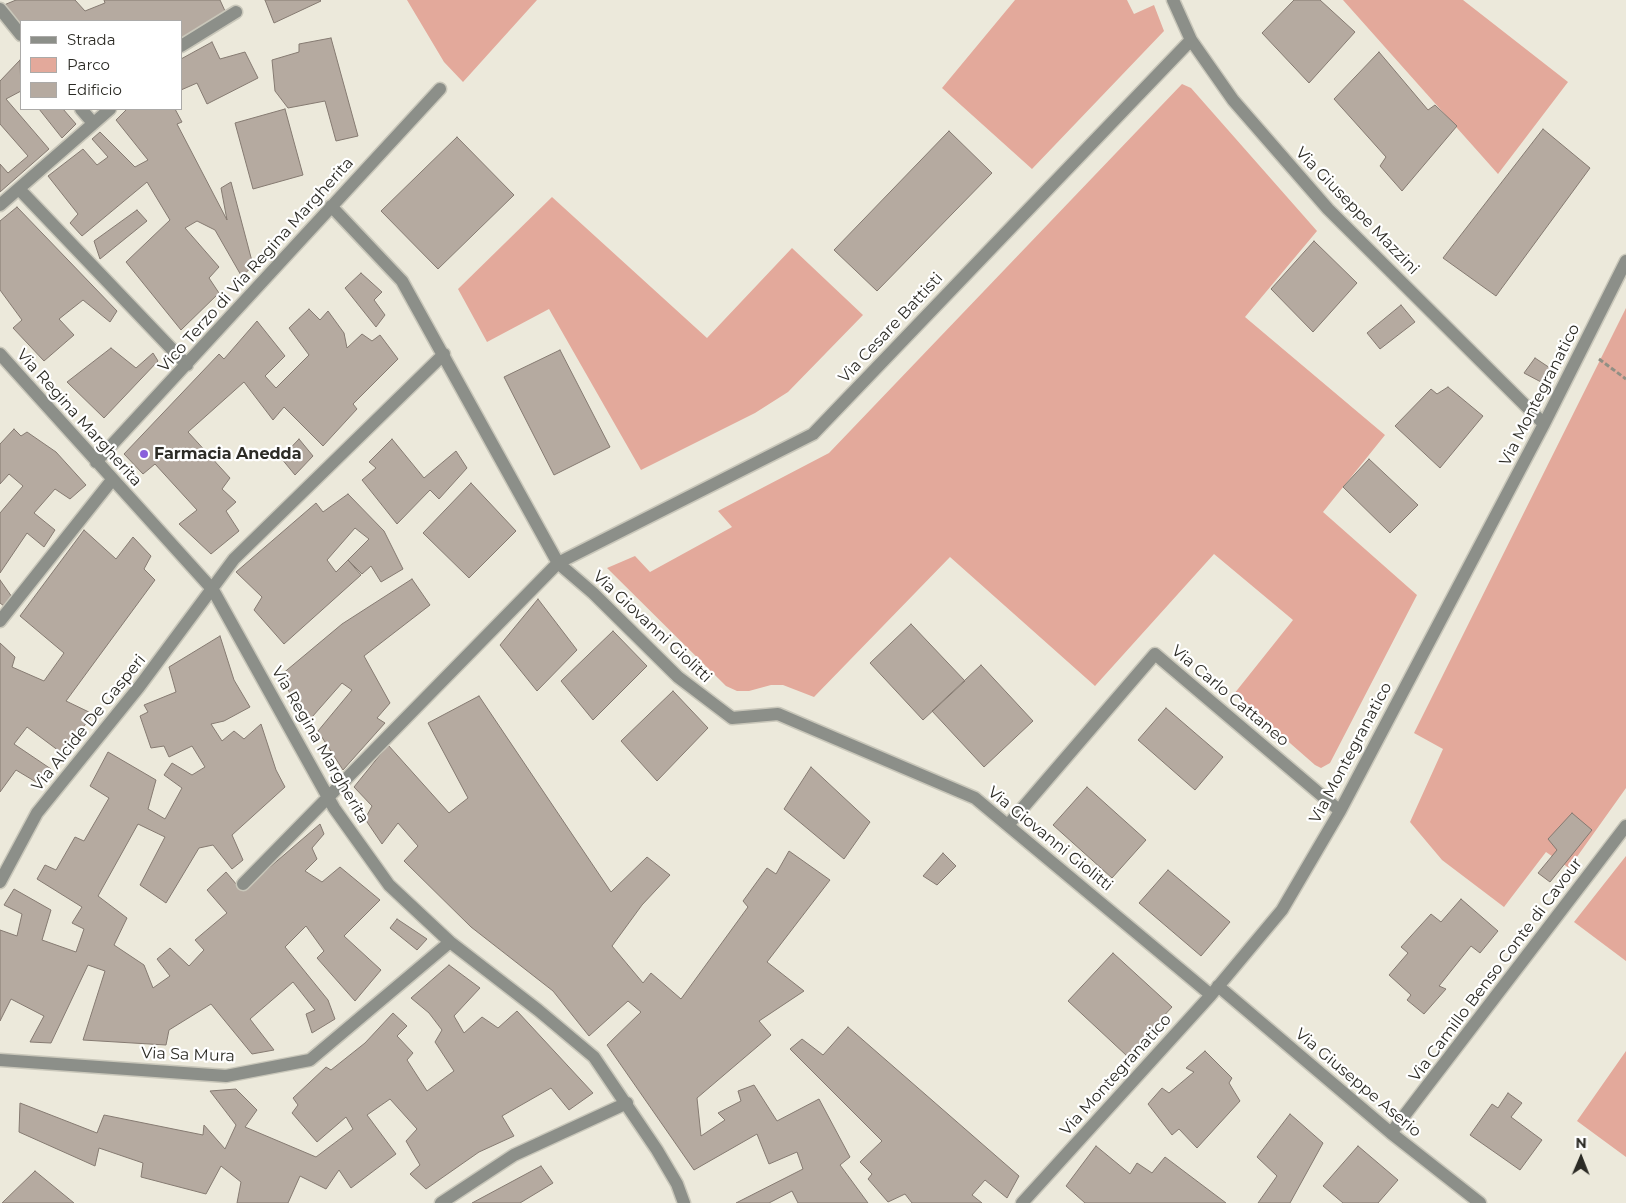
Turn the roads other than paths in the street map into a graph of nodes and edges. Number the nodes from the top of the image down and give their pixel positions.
1 (1172, 0) edge
2 (0, 9) edge
3 (236, 12) dead end
4 (20, 34) edge
5 (1191, 40) junction
6 (182, 45) edge
7 (440, 89) dead end
8 (82, 110) edge
9 (109, 110) edge
10 (93, 123) junction
11 (19, 189) junction
12 (0, 205) edge
13 (331, 206) junction
14 (1626, 261) edge
15 (0, 354) edge
16 (444, 354) junction
17 (187, 365) junction
18 (1544, 424) junction
19 (96, 462) junction
20 (112, 480) junction
21 (558, 564) junction
22 (212, 590) junction
23 (0, 621) edge
24 (328, 797) junction
25 (1340, 812) junction
26 (1008, 825) junction
27 (1626, 826) edge
28 (0, 882) edge
29 (243, 884) dead end
30 (450, 942) junction
31 (1214, 991) junction
32 (0, 1060) edge
33 (627, 1103) junction
34 (1391, 1133) junction
35 (441, 1203) edge
36 (684, 1203) edge
37 (1022, 1203) edge
38 (1480, 1203) edge

1 - 5 street, Via Giuseppe Mazzini
2 - 4 street
3 - 6 street
5 - 18 street, Via Giuseppe Mazzini
5 - 21 street, Via Cesare Battisti
7 - 13 street, Vico Terzo di Via Regina Margherita
8 - 10 street
9 - 10 street
10 - 11 street
11 - 12 street
11 - 17 street
13 - 16 street, Via Giovanni Giolitti
13 - 17 street, Vico Terzo di Via Regina Margherita
14 - 18 street, Via Montegranatico
15 - 19 street, Via Regina Margherita
16 - 21 street, Via Giovanni Giolitti
16 - 22 street, Via Alcide De Gasperi
17 - 19 street, Vico Terzo di Via Regina Margherita
18 - 25 street, Via Montegranatico
19 - 20 street, Via Regina Margherita
20 - 22 street, Via Regina Margherita
20 - 23 street
21 - 24 street, Via Cesare Battisti
21 - 26 street, Via Giovanni Giolitti
22 - 24 street, Via Regina Margherita
22 - 28 street, Via Alcide De Gasperi
24 - 29 street, Via Cesare Battisti
24 - 30 street, Via Regina Margherita
25 - 26 street, Via Carlo Cattaneo
25 - 31 street, Via Montegranatico
26 - 31 street, Via Giovanni Giolitti
27 - 34 street, Via Camillo Benso Conte di Cavour
30 - 32 street, Via Sa Mura
30 - 33 street, Via Regina Margherita
31 - 34 street, Via Giuseppe Aserio
31 - 37 street, Via Montegranatico
33 - 35 street
33 - 36 street, Via Regina Margherita
34 - 38 street, Via Giuseppe Aserio

